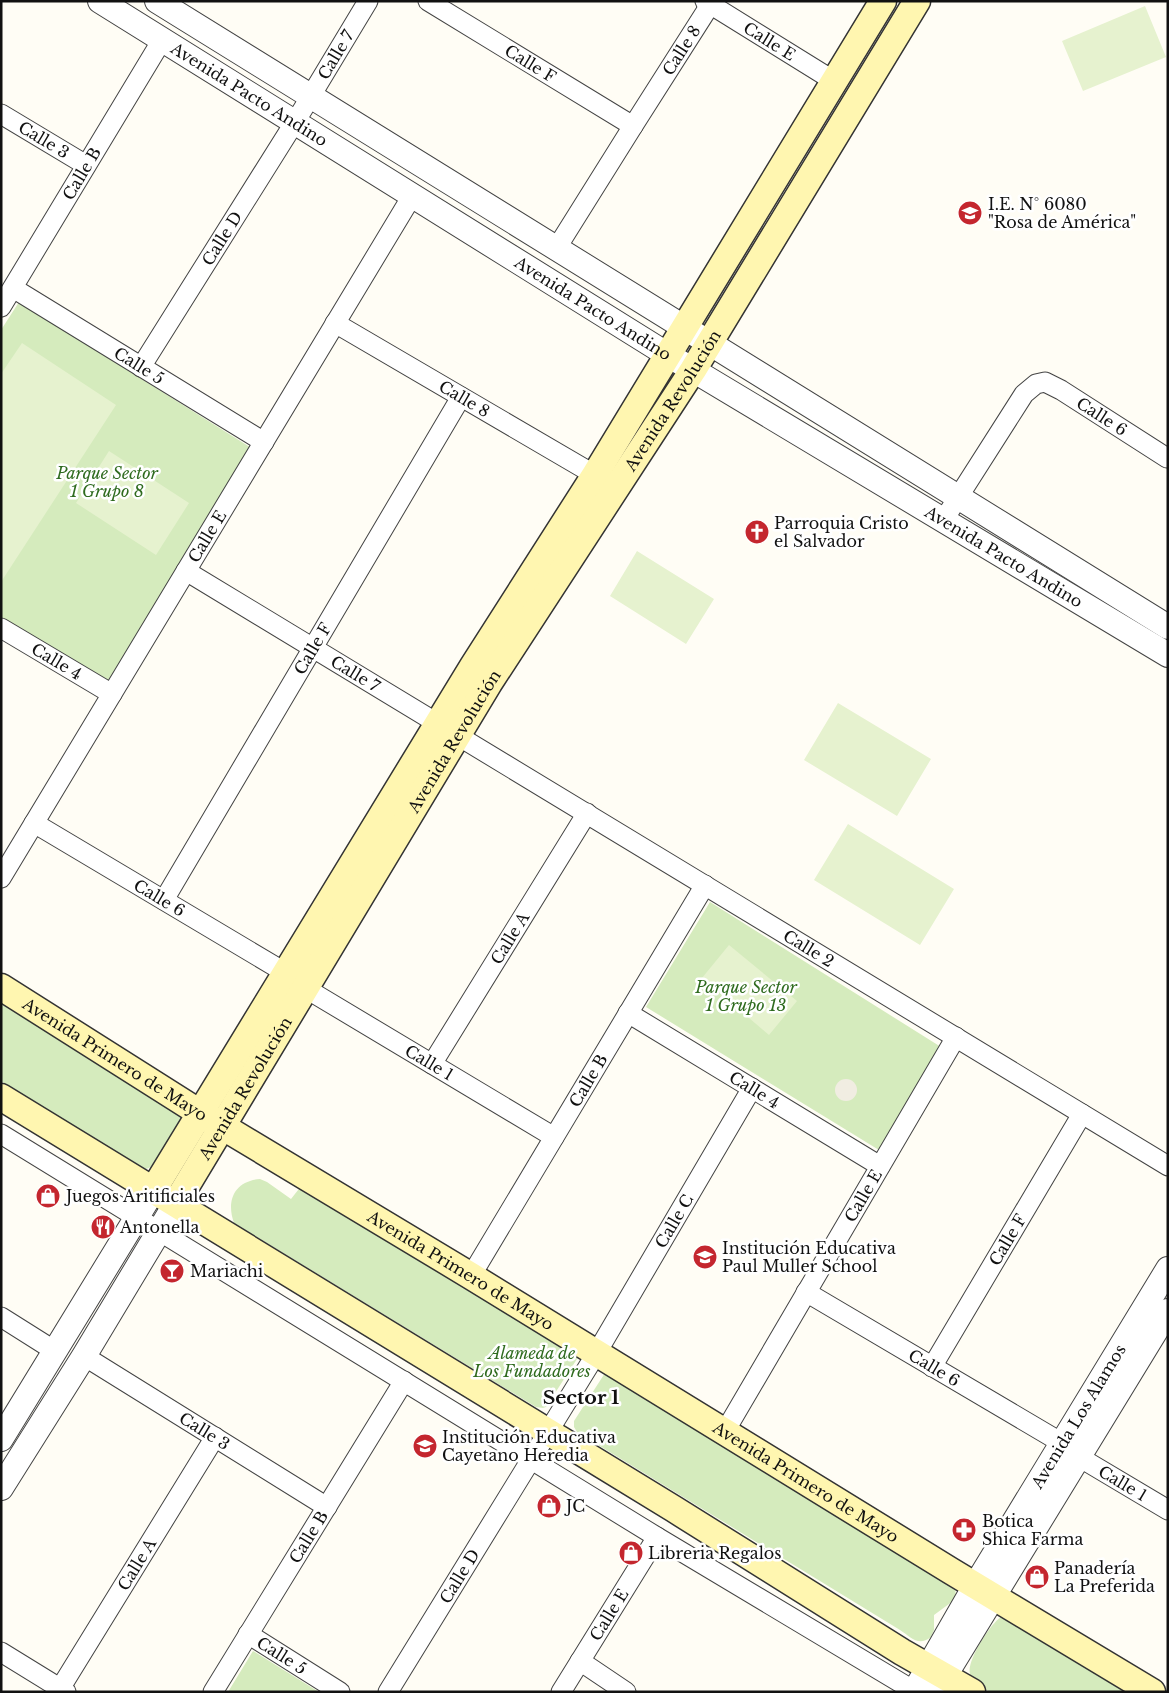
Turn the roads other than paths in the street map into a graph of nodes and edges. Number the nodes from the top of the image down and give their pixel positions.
1 (100, 1) edge
2 (157, 1) edge
3 (368, 1) edge
4 (428, 1) edge
5 (883, 1) edge
6 (917, 1) edge
7 (708, 3) edge
8 (162, 40) junction
9 (834, 81) junction
10 (303, 109) junction
11 (1, 114) edge
12 (633, 126) junction
13 (86, 165) junction
14 (412, 196) junction
15 (556, 249) junction
16 (12, 288) junction
17 (1, 307) edge
18 (335, 323) junction
19 (684, 328) junction
20 (709, 343) junction
21 (668, 355) junction
22 (141, 367) junction
23 (693, 370) junction
24 (460, 396) junction
25 (264, 442) junction
26 (1167, 458) edge
27 (595, 475) junction
28 (958, 497) junction
29 (943, 520) junction
30 (186, 571) junction
31 (1168, 627) edge
32 (1, 628) edge
33 (312, 648) junction
34 (1168, 656) edge
35 (112, 694) junction
36 (448, 729) junction
37 (587, 814) junction
38 (34, 823) junction
39 (1, 878) edge
40 (705, 885) junction
41 (164, 900) junction
42 (295, 981) junction
43 (1, 987) edge
44 (628, 1013) junction
45 (956, 1037) junction
46 (432, 1064) junction
47 (752, 1088) junction
48 (1, 1097) edge
49 (200, 1113) junction
50 (1082, 1114) junction
51 (222, 1126) junction
52 (1, 1134) edge
53 (554, 1137) junction
54 (880, 1166) junction
55 (1168, 1166) edge
56 (154, 1189) junction
57 (176, 1203) junction
58 (137, 1218) junction
59 (159, 1231) junction
60 (1168, 1269) edge
61 (471, 1276) junction
62 (806, 1292) junction
63 (1168, 1311) edge
64 (1, 1317) edge
65 (56, 1350) junction
66 (596, 1354) junction
67 (84, 1356) junction
68 (932, 1366) junction
69 (404, 1381) junction
70 (548, 1432) junction
71 (724, 1433) junction
72 (214, 1438) junction
73 (1, 1439) edge
74 (1070, 1450) junction
75 (531, 1460) junction
76 (1, 1488) edge
77 (326, 1507) junction
78 (1168, 1510) edge
79 (656, 1537) junction
80 (985, 1591) junction
81 (248, 1634) junction
82 (1, 1652) edge
83 (580, 1661) junction
84 (926, 1685) edge
85 (61, 1691) edge
86 (213, 1692) edge
87 (340, 1692) edge
88 (388, 1692) edge
89 (561, 1692) edge
90 (626, 1692) edge
91 (972, 1692) edge
92 (1152, 1692) edge

1 - 8 street, Avenida Pacto Andino
2 - 10 street, Avenida Pacto Andino
3 - 10 street, Calle 7
4 - 12 street, Calle F
5 - 9 main road, Avenida Revolución
6 - 20 main road, Avenida Revolución
7 - 9 street, Calle E
7 - 12 street, Calle 8
8 - 10 street, Avenida Pacto Andino
8 - 13 street, Calle B
9 - 19 main road, Avenida Revolución
10 - 14 street, Avenida Pacto Andino
10 - 15 street, Avenida Pacto Andino
10 - 22 street, Calle D
11 - 13 street, Calle 3
12 - 15 street, Calle 8
13 - 16 street, Calle B
14 - 18 street, Calle E
14 - 21 street, Avenida Pacto Andino
15 - 19 street, Avenida Pacto Andino
16 - 17 street, Calle B
16 - 22 street, Calle 5
18 - 24 street, Calle 8
18 - 25 street, Calle E
19 - 20 street, Avenida Pacto Andino
19 - 21 main road, Avenida Revolución
20 - 23 main road, Avenida Revolución
20 - 28 street, Avenida Pacto Andino
21 - 23 street, Avenida Pacto Andino
21 - 27 main road, Avenida Revolución
22 - 25 street, Calle 5
23 - 29 street, Avenida Pacto Andino
23 - 36 main road, Avenida Revolución
24 - 27 street, Calle 8
24 - 33 street, Calle F
25 - 30 street, Calle E
26 - 28 street, Calle 6
27 - 36 main road, Avenida Revolución
28 - 29 street
28 - 31 street, Avenida Pacto Andino
29 - 34 street, Avenida Pacto Andino
30 - 33 street, Calle 7
30 - 35 street, Calle E
32 - 35 street, Calle 4
33 - 36 street, Calle 7
33 - 41 street, Calle F
35 - 38 street, Calle E
36 - 37 street, Calle 2
36 - 42 main road, Avenida Revolución
37 - 40 street, Calle 2
37 - 46 street, Calle A
38 - 39 street, Calle E
38 - 41 street, Calle 6
40 - 44 street, Calle B
40 - 45 street, Calle 2
41 - 42 street, Calle 6
42 - 46 street, Calle 1
42 - 49 main road, Avenida Revolución
42 - 51 main road, Avenida Revolución
43 - 49 main road, Avenida Primero de Mayo
44 - 47 street, Calle 4
44 - 53 street, Calle B
45 - 50 street, Calle 2
45 - 54 street, Calle E
46 - 53 street, Calle 1
47 - 54 street, Calle 4
47 - 66 street, Calle C
48 - 56 main road
49 - 51 main road, Avenida Primero de Mayo
49 - 56 main road, Avenida Revolución
50 - 55 street, Calle 2
50 - 68 street, Calle F
51 - 57 main road, Avenida Revolución
51 - 61 main road, Avenida Primero de Mayo
52 - 58 street
53 - 61 street, Calle B
54 - 62 street, Calle E
56 - 57 main road
56 - 58 street, Avenida Revolución
57 - 59 street, Avenida Revolución
57 - 70 main road
58 - 59 street
58 - 65 street, Avenida Revolución
59 - 67 street, Avenida Revolución
59 - 69 street
60 - 74 street, Avenida Los Alamos
61 - 66 main road, Avenida Primero de Mayo
62 - 68 street, Calle 6
62 - 71 street, Calle E
63 - 74 street, Avenida Los Alamos
64 - 65 street
65 - 73 street, Avenida Revolución
66 - 70 street, Calle C
66 - 71 main road, Avenida Primero de Mayo
67 - 72 street, Calle 3
67 - 76 street, Avenida Revolución
68 - 74 street, Calle 6
69 - 75 street
69 - 77 street, Calle B
70 - 75 street, Calle D
70 - 84 main road
71 - 80 main road, Avenida Primero de Mayo
72 - 77 street, Calle 3
72 - 85 street, Calle A
74 - 78 street, Calle 1
74 - 80 street, Avenida Los Alamos
75 - 79 street
75 - 88 street, Calle D
77 - 81 street, Calle B
79 - 83 street, Calle E
79 - 84 street
80 - 84 street, Avenida Los Alamos
80 - 92 main road, Avenida Primero de Mayo
81 - 86 street, Calle B
81 - 87 street, Calle 5
82 - 85 street
83 - 89 street, Calle E
83 - 90 street
84 - 91 main road

